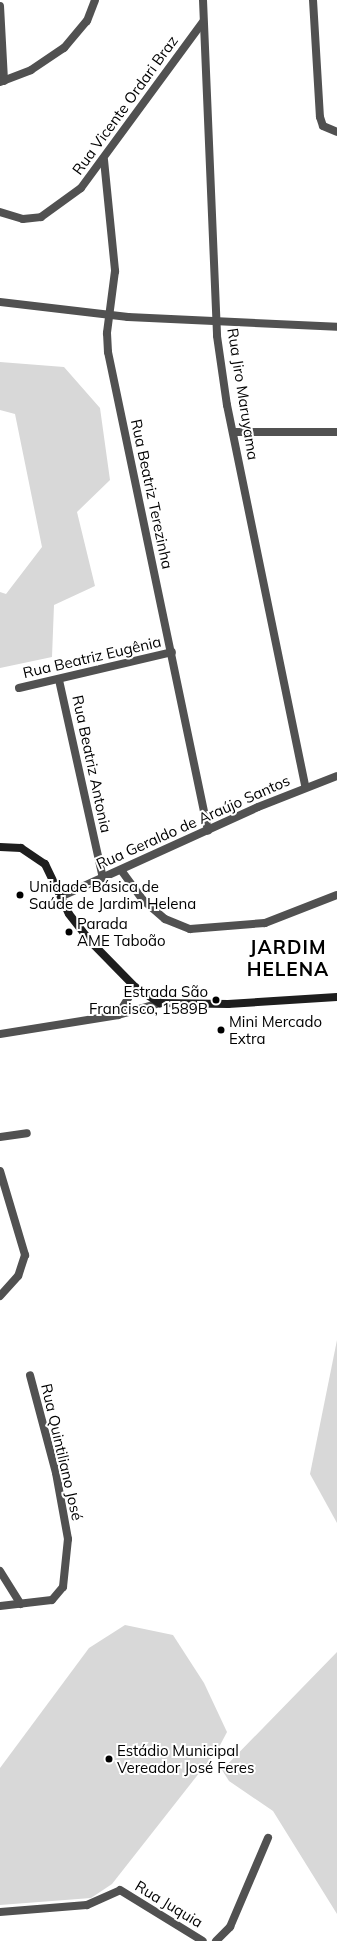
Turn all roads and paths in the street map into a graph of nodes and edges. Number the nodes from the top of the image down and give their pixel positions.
1 (95, 0) edge
2 (203, 0) edge
3 (313, 0) edge
4 (0, 6) edge
5 (203, 22) junction
6 (2, 81) edge
7 (337, 132) edge
8 (104, 160) junction
9 (0, 212) edge
10 (0, 302) edge
11 (110, 313) junction
12 (218, 322) junction
13 (337, 327) edge
14 (233, 432) junction
15 (337, 433) edge
16 (172, 652) junction
17 (60, 680) junction
18 (19, 688) dead end
19 (337, 776) edge
20 (305, 786) junction
21 (208, 831) junction
22 (0, 847) edge
23 (121, 870) junction
24 (103, 878) junction
25 (337, 895) edge
26 (62, 896) junction
27 (135, 987) junction
28 (337, 997) edge
29 (160, 1003) junction
30 (118, 1015) junction
31 (0, 1034) edge
32 (27, 1133) dead end
33 (0, 1137) edge
34 (0, 1171) edge
35 (0, 1296) edge
36 (30, 1375) dead end
37 (0, 1571) edge
38 (21, 1604) junction
39 (0, 1606) edge
40 (268, 1838) dead end
41 (0, 1912) edge
42 (203, 1941) edge
43 (216, 1941) edge

1 - 6 street
2 - 5 street, Rua Jiro Maruyama
3 - 7 street
4 - 6 street
5 - 8 street, Rua Vicente Ordari Braz
5 - 12 street, Rua Jiro Maruyama
8 - 9 street, Rua Vicente Ordari Braz
8 - 11 street, Rua Beatriz Terezinha
10 - 11 street
11 - 12 street
11 - 16 street, Rua Beatriz Terezinha
12 - 13 street
12 - 14 street, Rua Jiro Maruyama
14 - 15 street
14 - 20 street, Rua Jiro Maruyama
16 - 17 street, Rua Beatriz Eugênia
16 - 21 street, Rua Beatriz Terezinha
17 - 18 street, Rua Beatriz Eugênia
17 - 24 street, Rua Beatriz Antonia
19 - 20 street, Rua Geraldo de Araújo Santos
20 - 21 street, Rua Geraldo de Araújo Santos
21 - 23 street, Rua Geraldo de Araújo Santos
22 - 26 main road
23 - 24 street, Rua Geraldo de Araújo Santos
23 - 25 street
24 - 26 street, Rua Geraldo de Araújo Santos
26 - 27 main road
27 - 29 main road
27 - 30 street
28 - 29 main road
29 - 30 street
30 - 31 street
32 - 33 street
34 - 35 street
36 - 38 street, Rua Quintiliano José
37 - 38 street
38 - 39 street, Rua Quintiliano José
40 - 43 street
41 - 42 street, Rua Juquia

